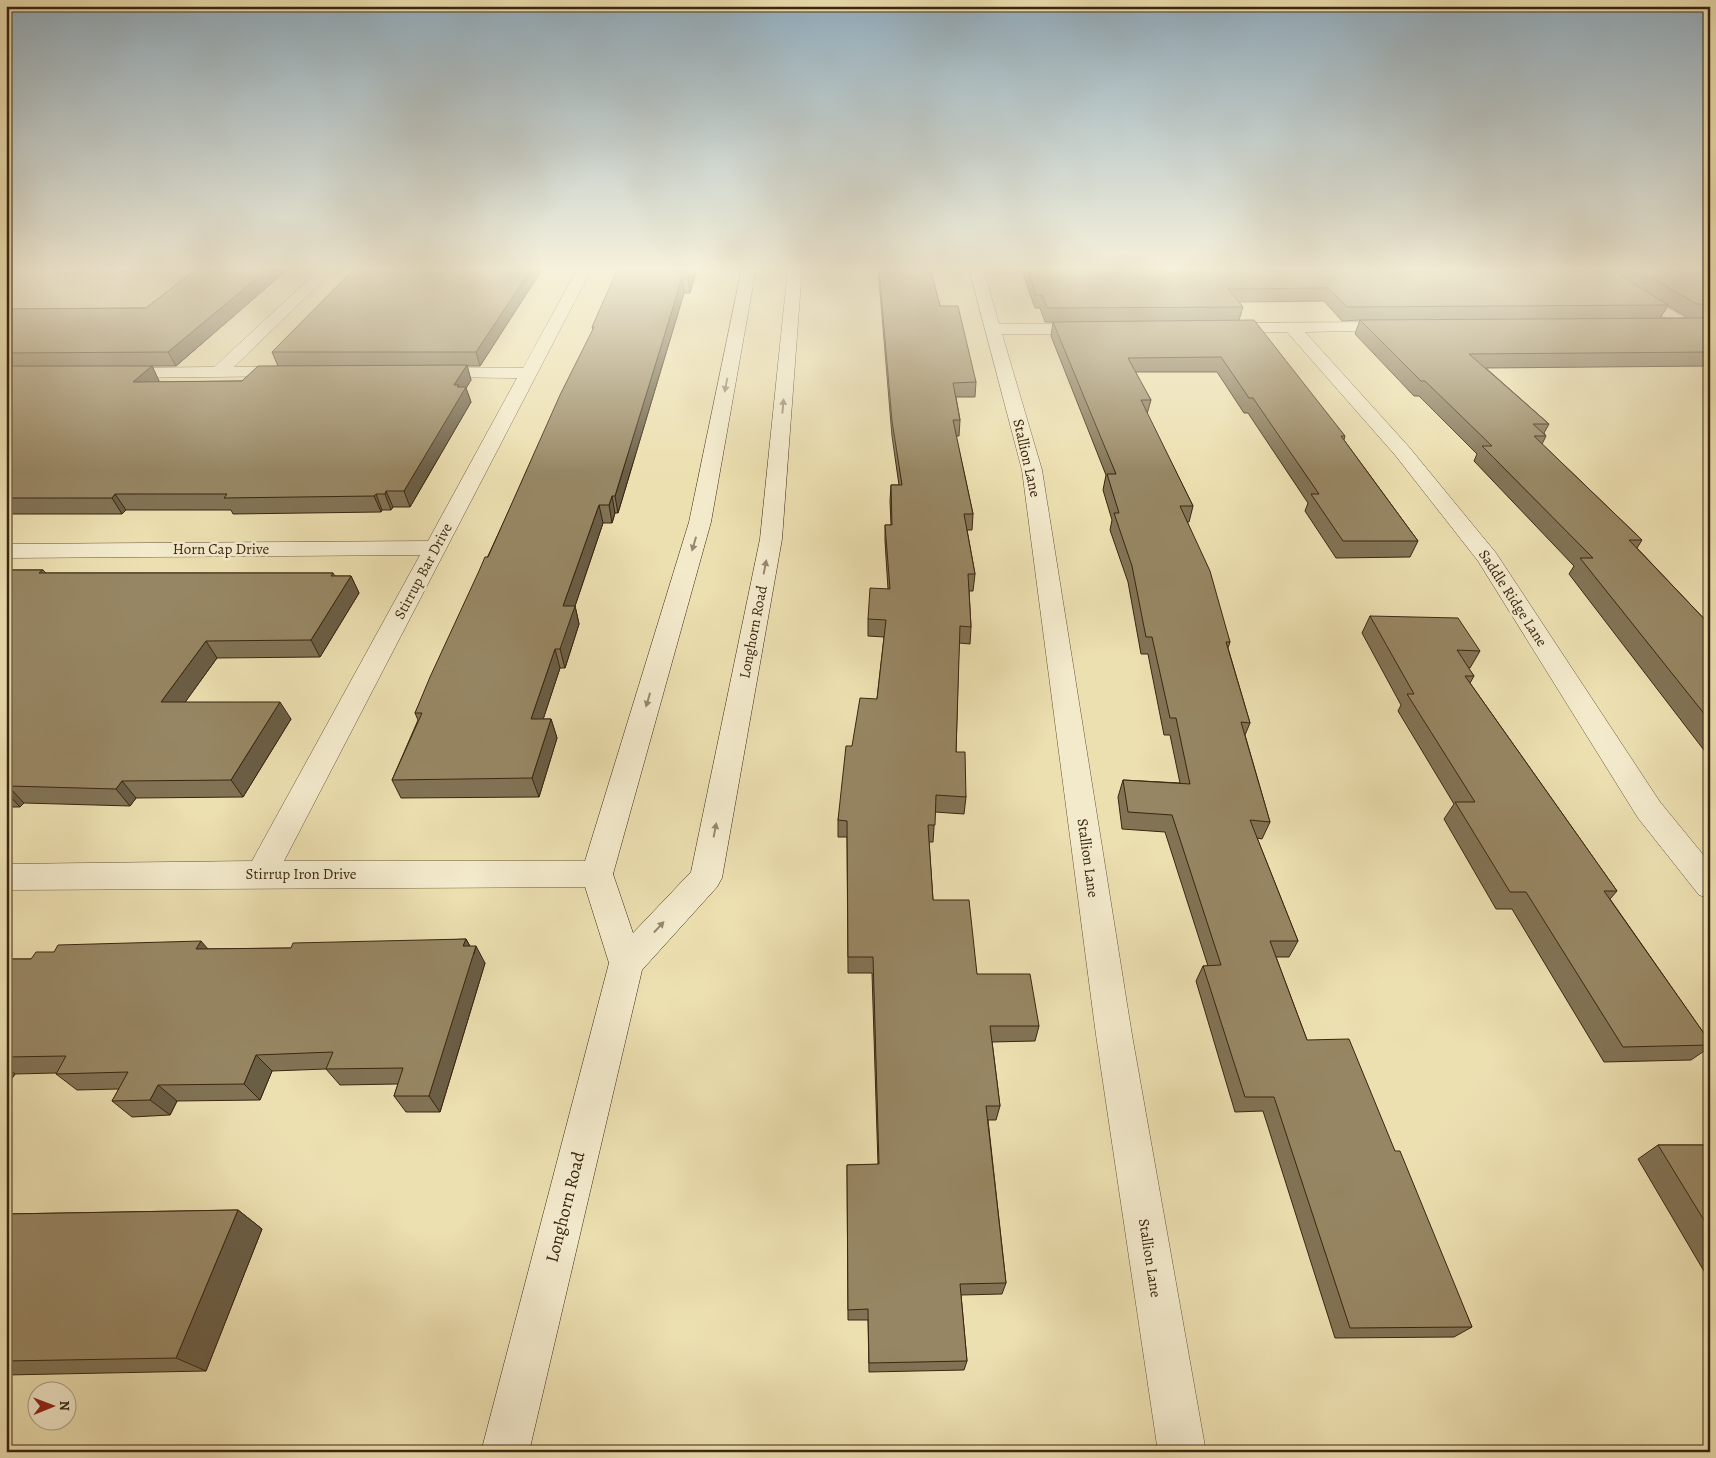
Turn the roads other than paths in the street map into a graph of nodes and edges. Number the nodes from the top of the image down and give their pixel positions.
1 (257, 336) edge
2 (548, 336) edge
3 (735, 336) edge
4 (789, 336) edge
5 (996, 336) edge
6 (1299, 336) edge
7 (219, 372) junction
8 (308, 372) edge
9 (418, 372) edge
10 (103, 373) edge
11 (528, 373) junction
12 (435, 548) junction
13 (6, 551) edge
14 (261, 874) junction
15 (597, 874) junction
16 (6, 877) edge
17 (1710, 886) edge
18 (626, 962) junction
19 (505, 1452) edge
20 (1182, 1452) edge

1 - 7 street
2 - 11 street, Stirrup Bar Drive
3 -> 15 street
18 -> 4 street, Longhorn Road
5 - 20 street, Stallion Lane
6 - 17 street, Saddle Ridge Lane
7 - 8 street
7 - 10 street
9 - 11 street
11 - 12 street, Stirrup Bar Drive
12 - 13 street, Horn Cap Drive
12 - 14 street, Stirrup Bar Drive
14 - 15 street, Stirrup Iron Drive
14 - 16 street, Stirrup Iron Drive
15 - 18 street
18 - 19 street, Longhorn Road

